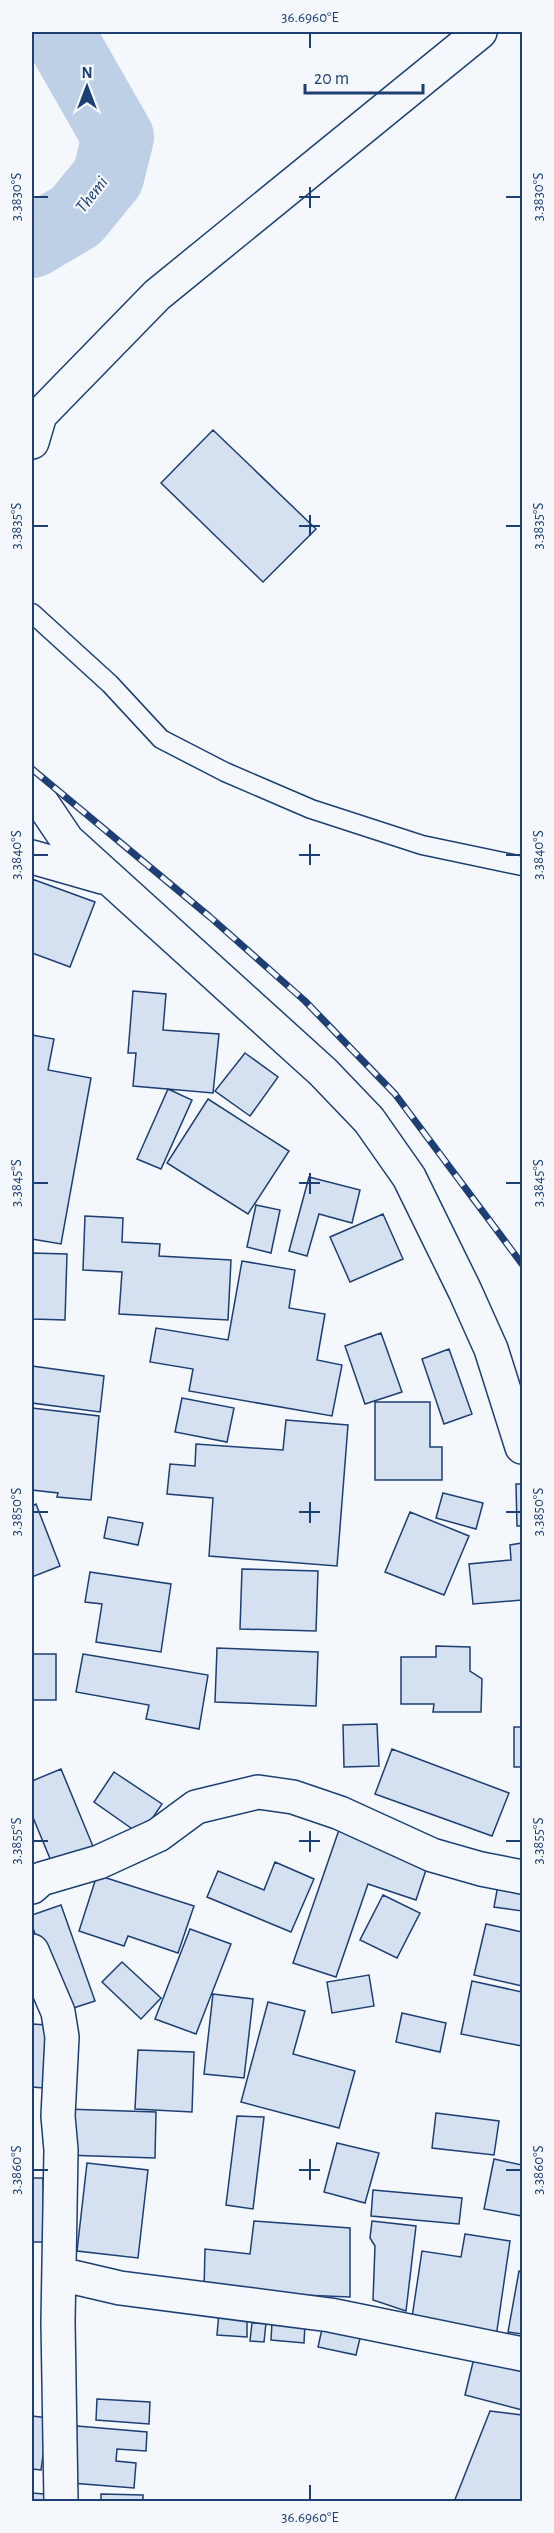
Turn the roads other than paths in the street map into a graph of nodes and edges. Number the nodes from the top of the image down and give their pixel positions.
1 (480, 32) edge
2 (32, 442) edge
3 (32, 613) edge
4 (32, 788) edge
5 (32, 857) edge
6 (522, 866) edge
7 (109, 880) junction
8 (522, 1447) edge
9 (522, 1877) edge
10 (32, 1887) edge
11 (32, 1951) edge
12 (60, 2274) junction
13 (522, 2355) edge
14 (62, 2502) edge

1 - 2 street
3 - 6 lane
4 - 7 street
5 - 7 street
7 - 8 street
9 - 10 street
11 - 12 street
12 - 13 street
12 - 14 street

